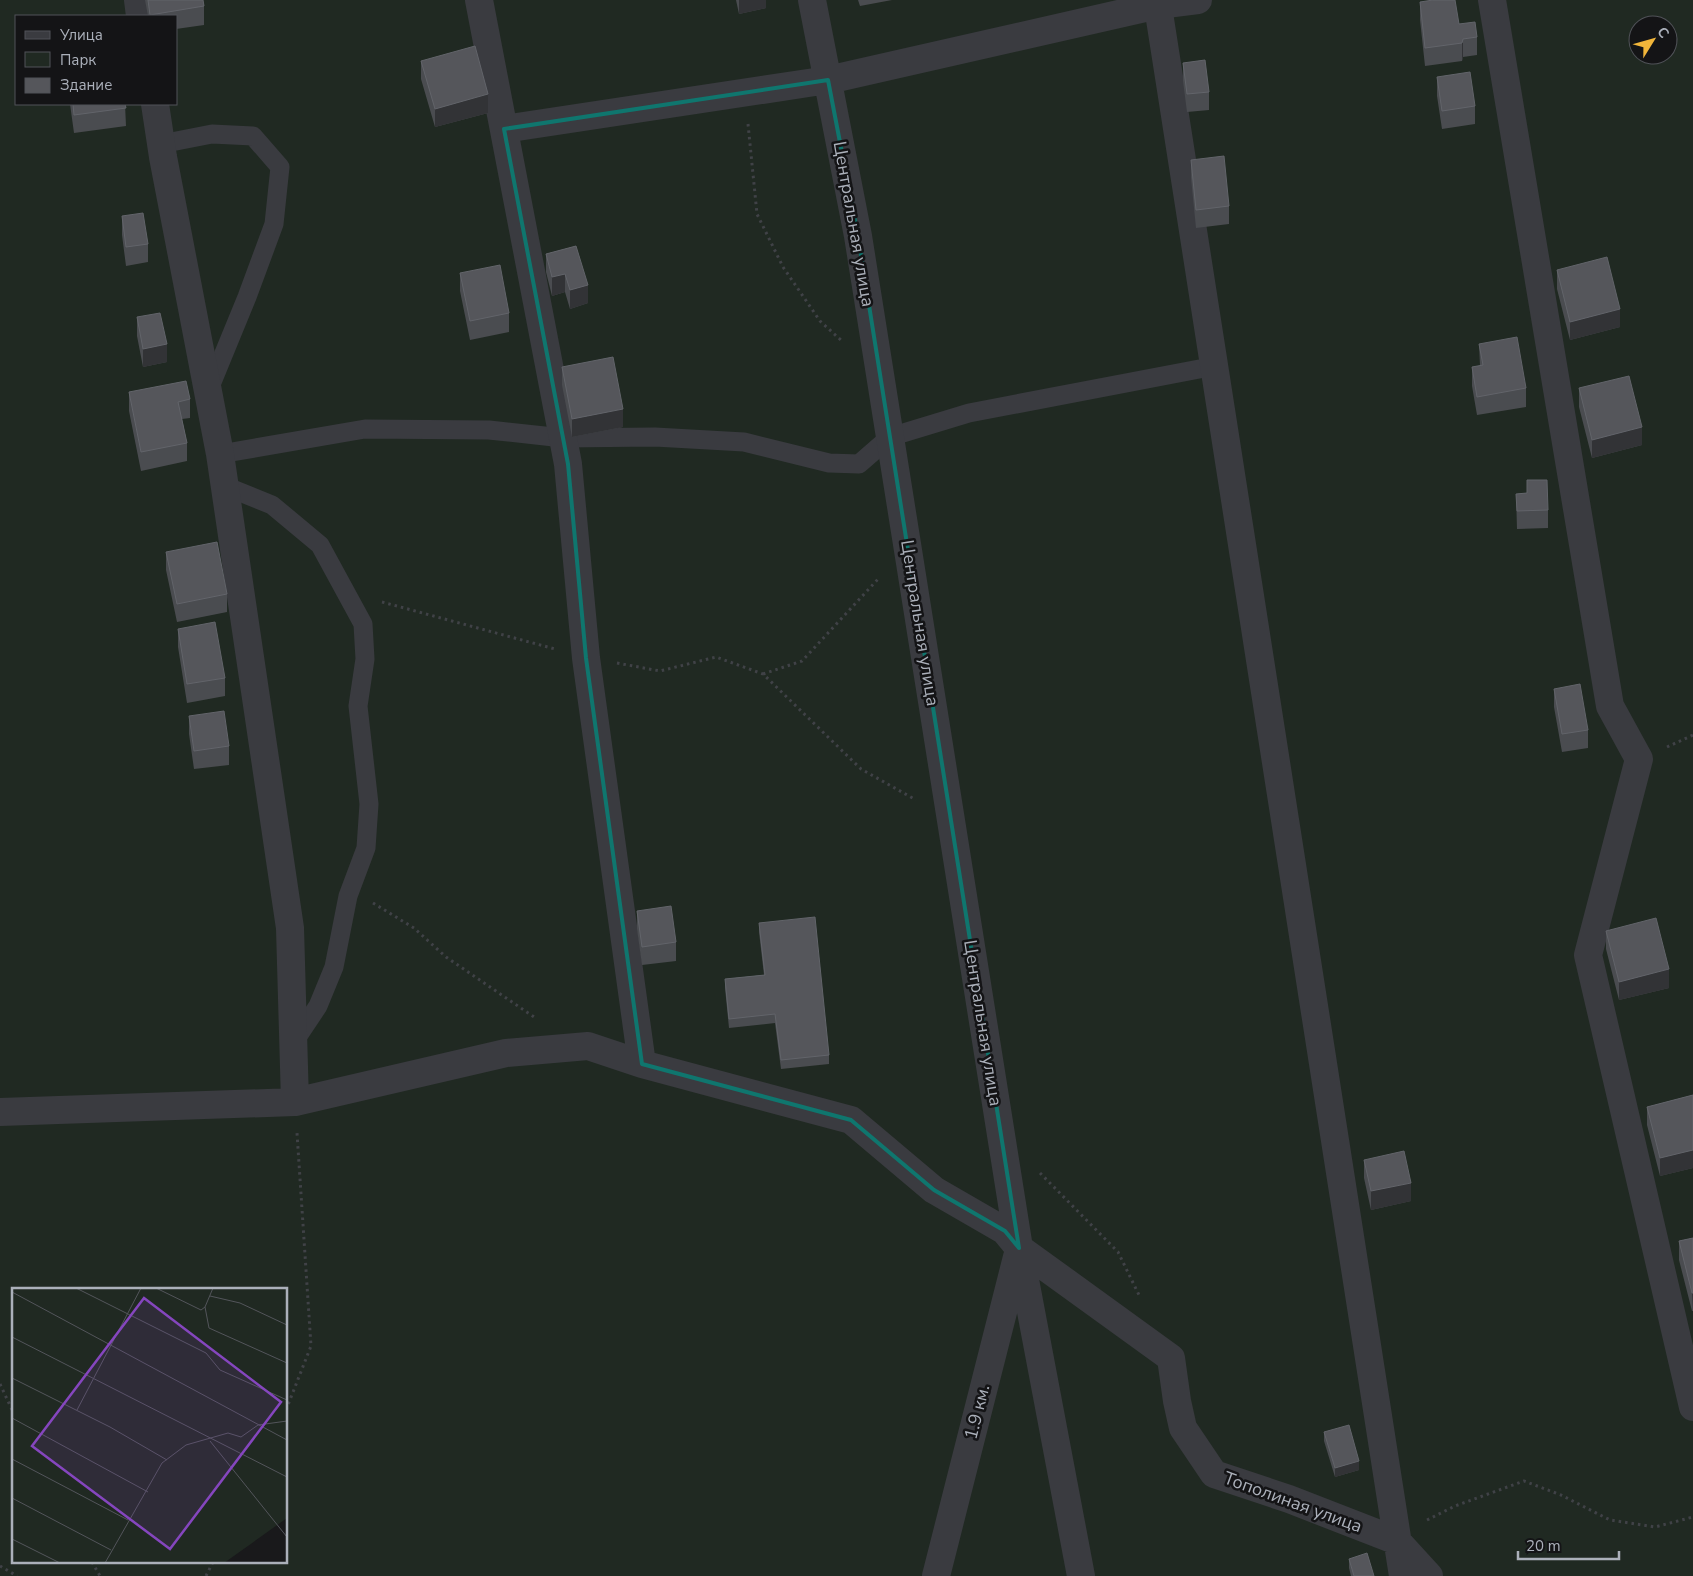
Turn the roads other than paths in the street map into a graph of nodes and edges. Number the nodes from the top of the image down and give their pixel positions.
1 (138, 0) edge
2 (479, 0) edge
3 (812, 0) edge
4 (1198, 0) edge
5 (1492, 0) edge
6 (1158, 3) edge
7 (140, 15) edge
8 (828, 80) junction
9 (154, 105) edge
10 (504, 129) junction
11 (161, 144) junction
12 (1215, 366) junction
13 (208, 392) junction
14 (890, 437) junction
15 (563, 438) junction
16 (220, 454) junction
17 (225, 486) junction
18 (294, 1042) junction
19 (642, 1064) junction
20 (295, 1102) junction
21 (0, 1112) edge
22 (1019, 1248) junction
23 (1693, 1407) edge
24 (1397, 1541) junction
25 (936, 1576) edge
26 (1081, 1576) edge
27 (1403, 1576) edge
28 (1429, 1576) edge

1 - 7 street
2 - 10 street
3 - 8 street, Центральная улица
4 - 6 street
5 - 23 street
6 - 8 street
6 - 12 street
8 - 10 street
8 - 14 street, Центральная улица
9 - 11 street
10 - 15 street
11 - 13 street
11 - 13 lane
12 - 14 lane
12 - 24 street
13 - 16 street
14 - 15 lane
14 - 22 street, Центральная улица
15 - 16 lane
15 - 19 street
16 - 17 street
17 - 18 street
17 - 18 lane
18 - 20 street
19 - 20 street, Тополиная улица
19 - 22 street, Тополиная улица
20 - 21 street, Тополиная улица
22 - 24 street, Тополиная улица
22 - 25 street, 1.9 км.
22 - 26 street, Центральная улица
24 - 27 street
24 - 28 street, Тополиная улица

